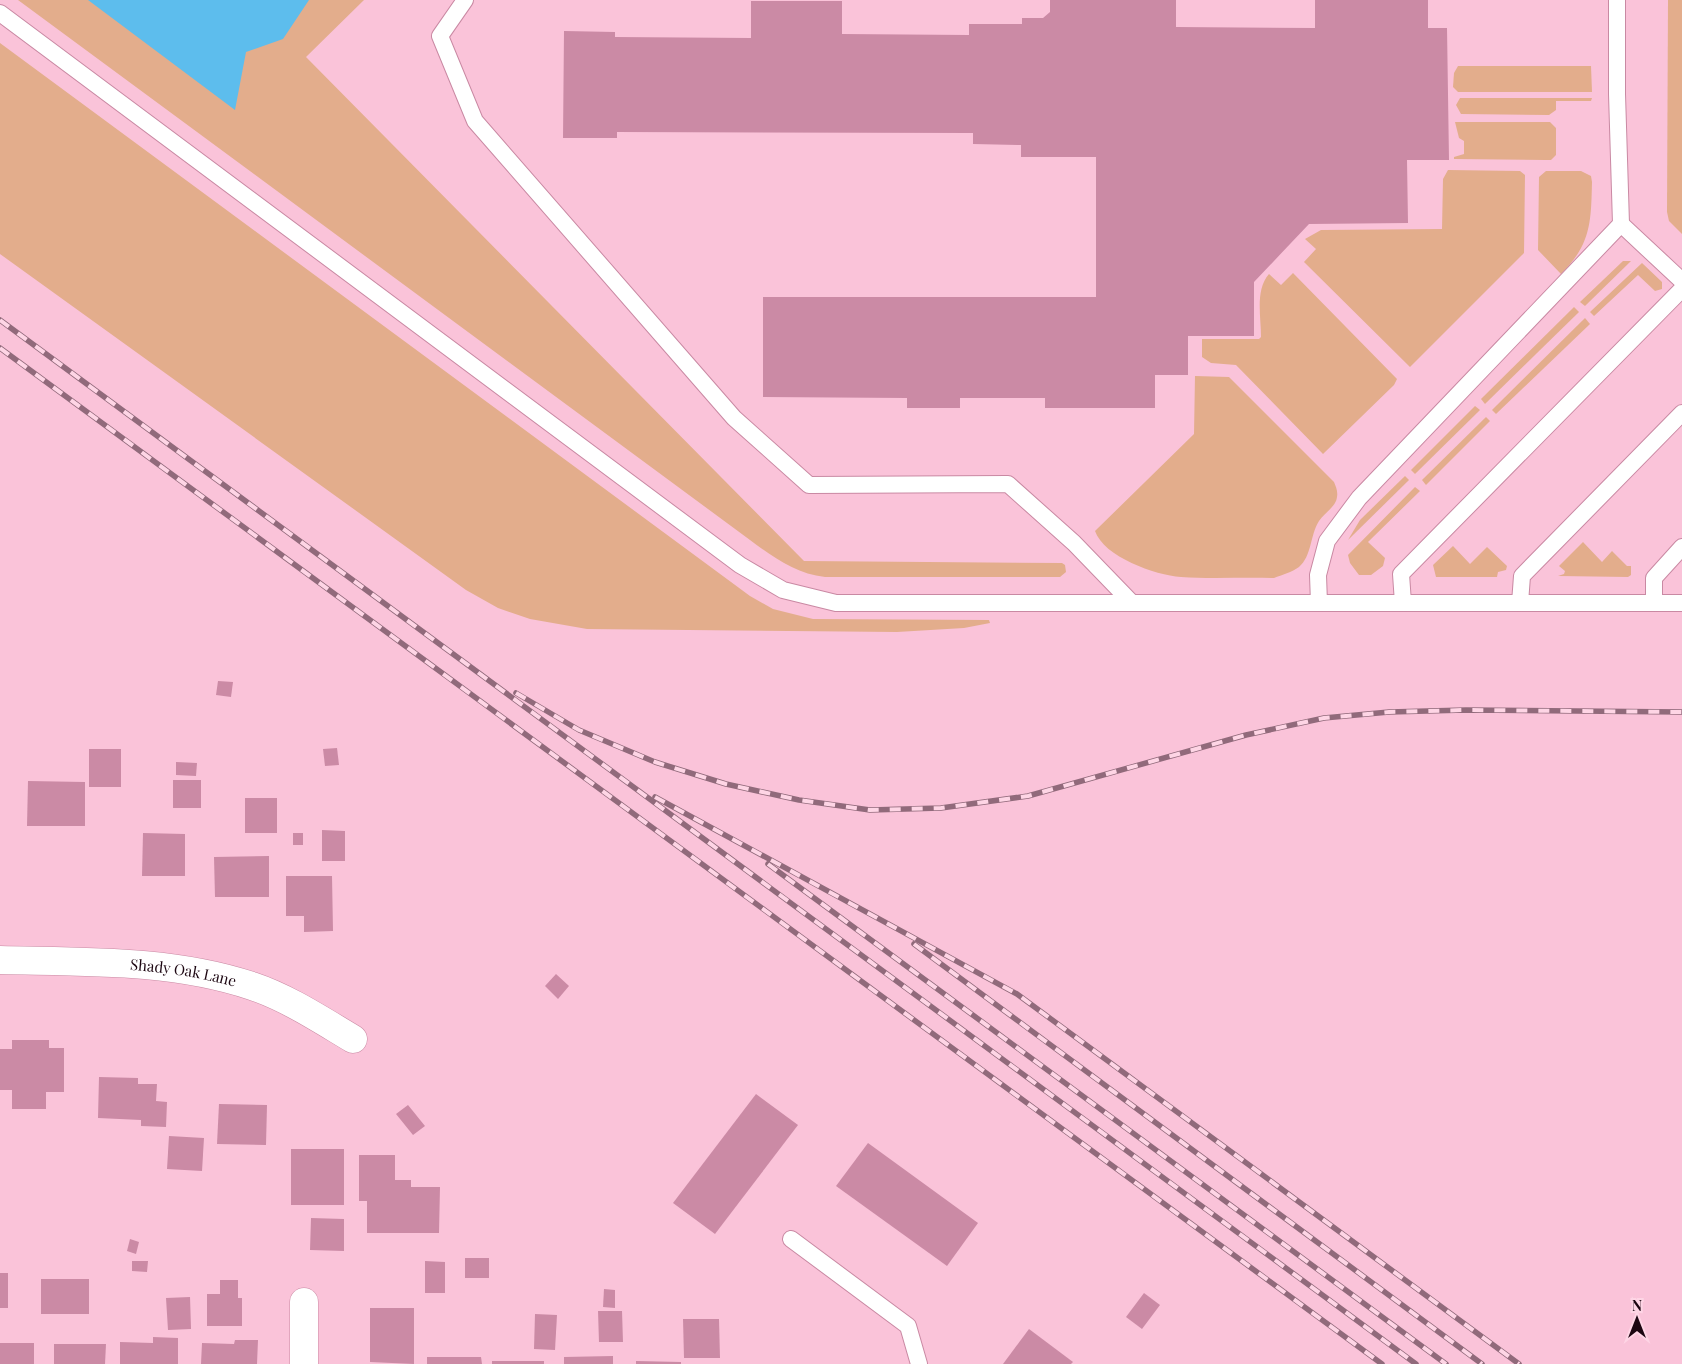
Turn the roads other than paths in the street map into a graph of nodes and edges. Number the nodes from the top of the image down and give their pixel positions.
1 (465, 0) edge
2 (1617, 0) edge
3 (0, 13) edge
4 (1622, 224) junction
5 (1682, 281) edge
6 (1682, 290) edge
7 (1682, 413) edge
8 (1682, 547) edge
9 (1132, 603) junction
10 (1319, 603) junction
11 (1403, 603) junction
12 (1520, 603) junction
13 (1654, 603) junction
14 (1682, 603) edge
15 (0, 960) edge
16 (353, 1039) dead end
17 (791, 1240) dead end
18 (304, 1302) dead end
19 (304, 1364) edge
20 (919, 1364) edge

1 - 9 lane
2 - 4 lane
3 - 9 lane
4 - 5 lane
4 - 10 lane
6 - 11 lane
7 - 12 lane
8 - 13 lane
9 - 10 lane
10 - 11 lane
11 - 12 lane
12 - 13 lane
13 - 14 lane
15 - 16 street, Shady Oak Lane
17 - 20 lane
18 - 19 street

